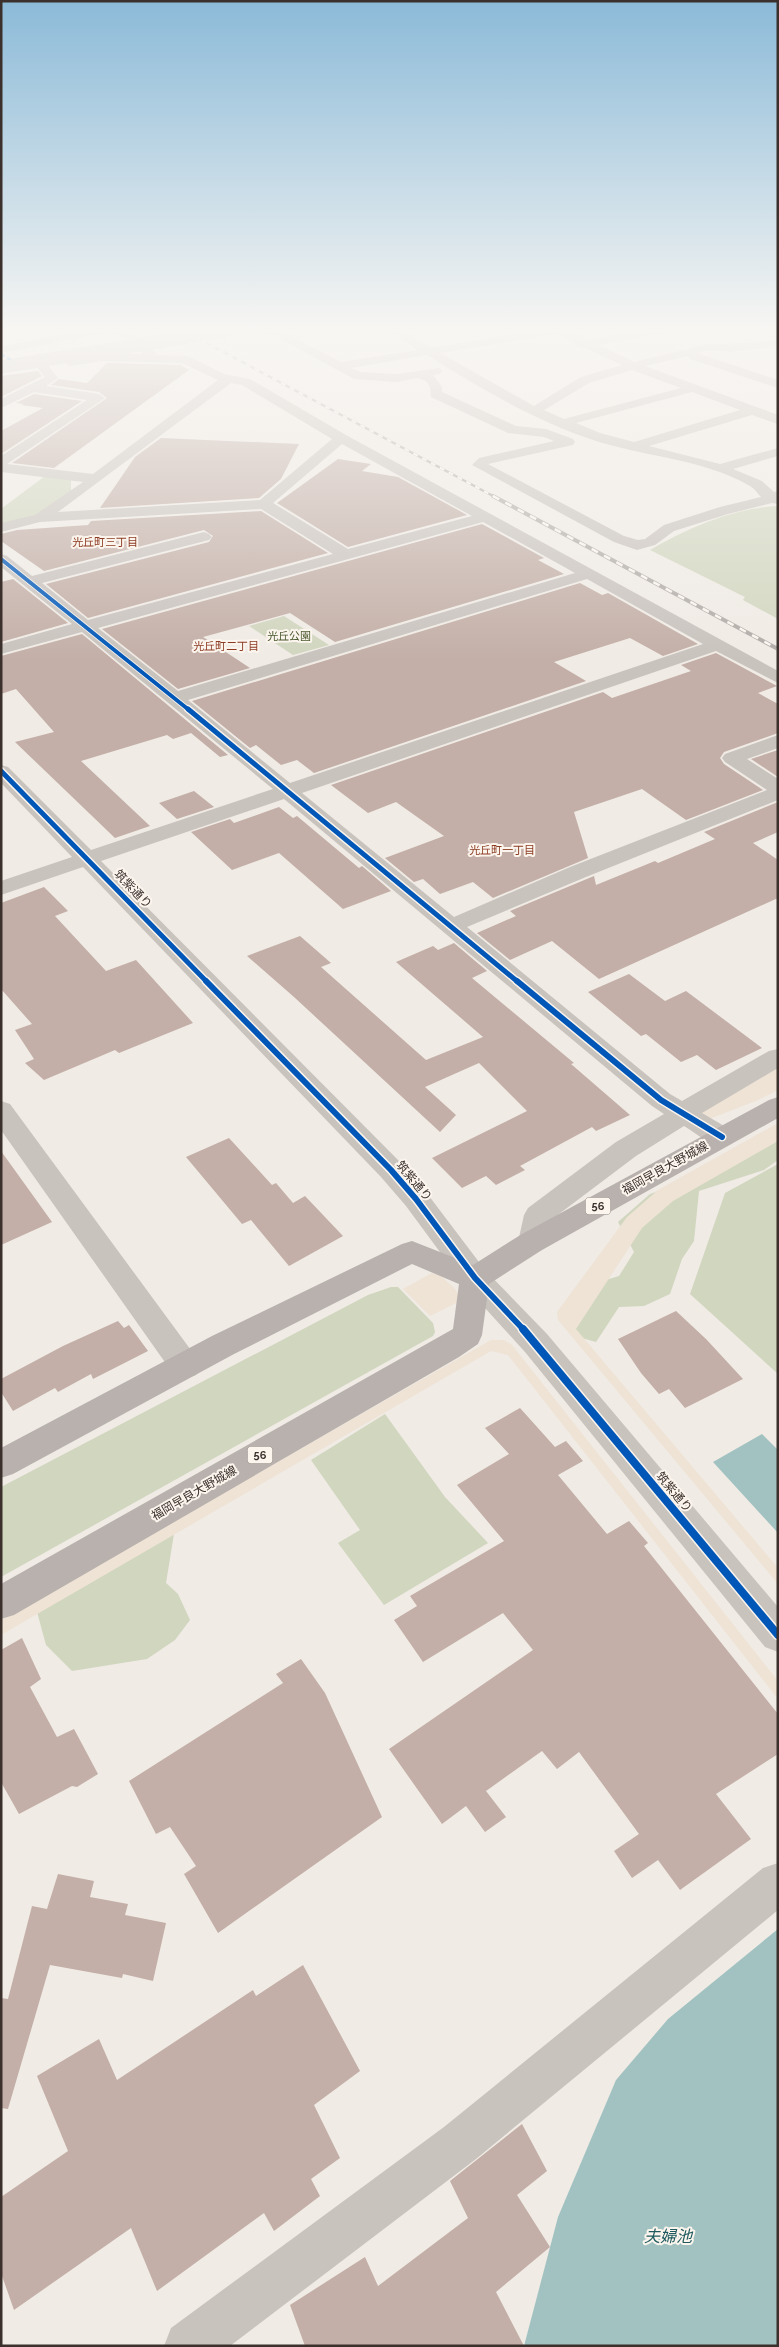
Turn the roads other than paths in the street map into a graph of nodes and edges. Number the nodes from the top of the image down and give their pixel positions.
1 (34, 441) edge
2 (146, 441) edge
3 (338, 441) edge
4 (346, 441) edge
5 (564, 441) edge
6 (575, 441) edge
7 (613, 441) edge
8 (652, 441) edge
9 (568, 442) junction
10 (634, 446) junction
11 (778, 452) edge
12 (1, 462) edge
13 (1, 468) edge
14 (720, 468) junction
15 (96, 479) junction
16 (776, 497) edge
17 (264, 504) junction
18 (485, 517) junction
19 (40, 518) junction
20 (1, 528) edge
21 (204, 537) dead end
22 (345, 554) junction
23 (1, 559) edge
24 (588, 574) junction
25 (28, 582) junction
26 (85, 626) junction
27 (718, 645) junction
28 (1, 649) edge
29 (778, 678) edge
30 (175, 698) junction
31 (778, 741) edge
32 (1, 771) edge
33 (778, 788) edge
34 (288, 792) junction
35 (778, 793) edge
36 (89, 860) junction
37 (1, 888) edge
38 (451, 926) junction
39 (778, 1057) edge
40 (778, 1106) edge
41 (2, 1112) edge
42 (683, 1114) junction
43 (722, 1137) junction
44 (532, 1242) junction
45 (476, 1278) junction
46 (185, 1366) junction
47 (1, 1464) edge
48 (1, 1603) edge
49 (778, 1635) edge
50 (778, 1883) edge
51 (189, 2346) edge

1 - 12 street
2 - 15 street
3 - 17 street
4 - 18 street
5 - 9 street
6 - 9 street
7 - 10 street
8 - 10 street
9 - 16 street
10 - 14 street
11 - 14 street
13 - 15 street
14 - 16 street
15 - 19 street
17 - 19 street
17 - 22 street
18 - 22 street
18 - 24 street
19 - 20 street
21 - 25 street
22 - 26 street
23 - 25 street
24 - 27 street
24 - 30 street
25 - 26 street
26 - 28 street
26 - 30 street
27 - 29 street
27 - 34 street
30 - 34 street
31 - 33 street
32 - 36 street, 筑紫通り
34 - 36 street
34 - 38 street
35 - 38 street
36 - 37 street
36 - 45 street, 筑紫通り
38 - 42 street
39 - 42 street
40 - 43 main road, 福岡早良大野城線 / 56
41 - 46 street
42 - 43 street
42 - 44 street
43 - 44 main road, 福岡早良大野城線 / 56
44 - 45 main road, 福岡早良大野城線 / 56
45 - 46 main road
45 - 48 main road, 福岡早良大野城線 / 56
45 - 49 street, 筑紫通り
46 - 47 main road
50 - 51 street

